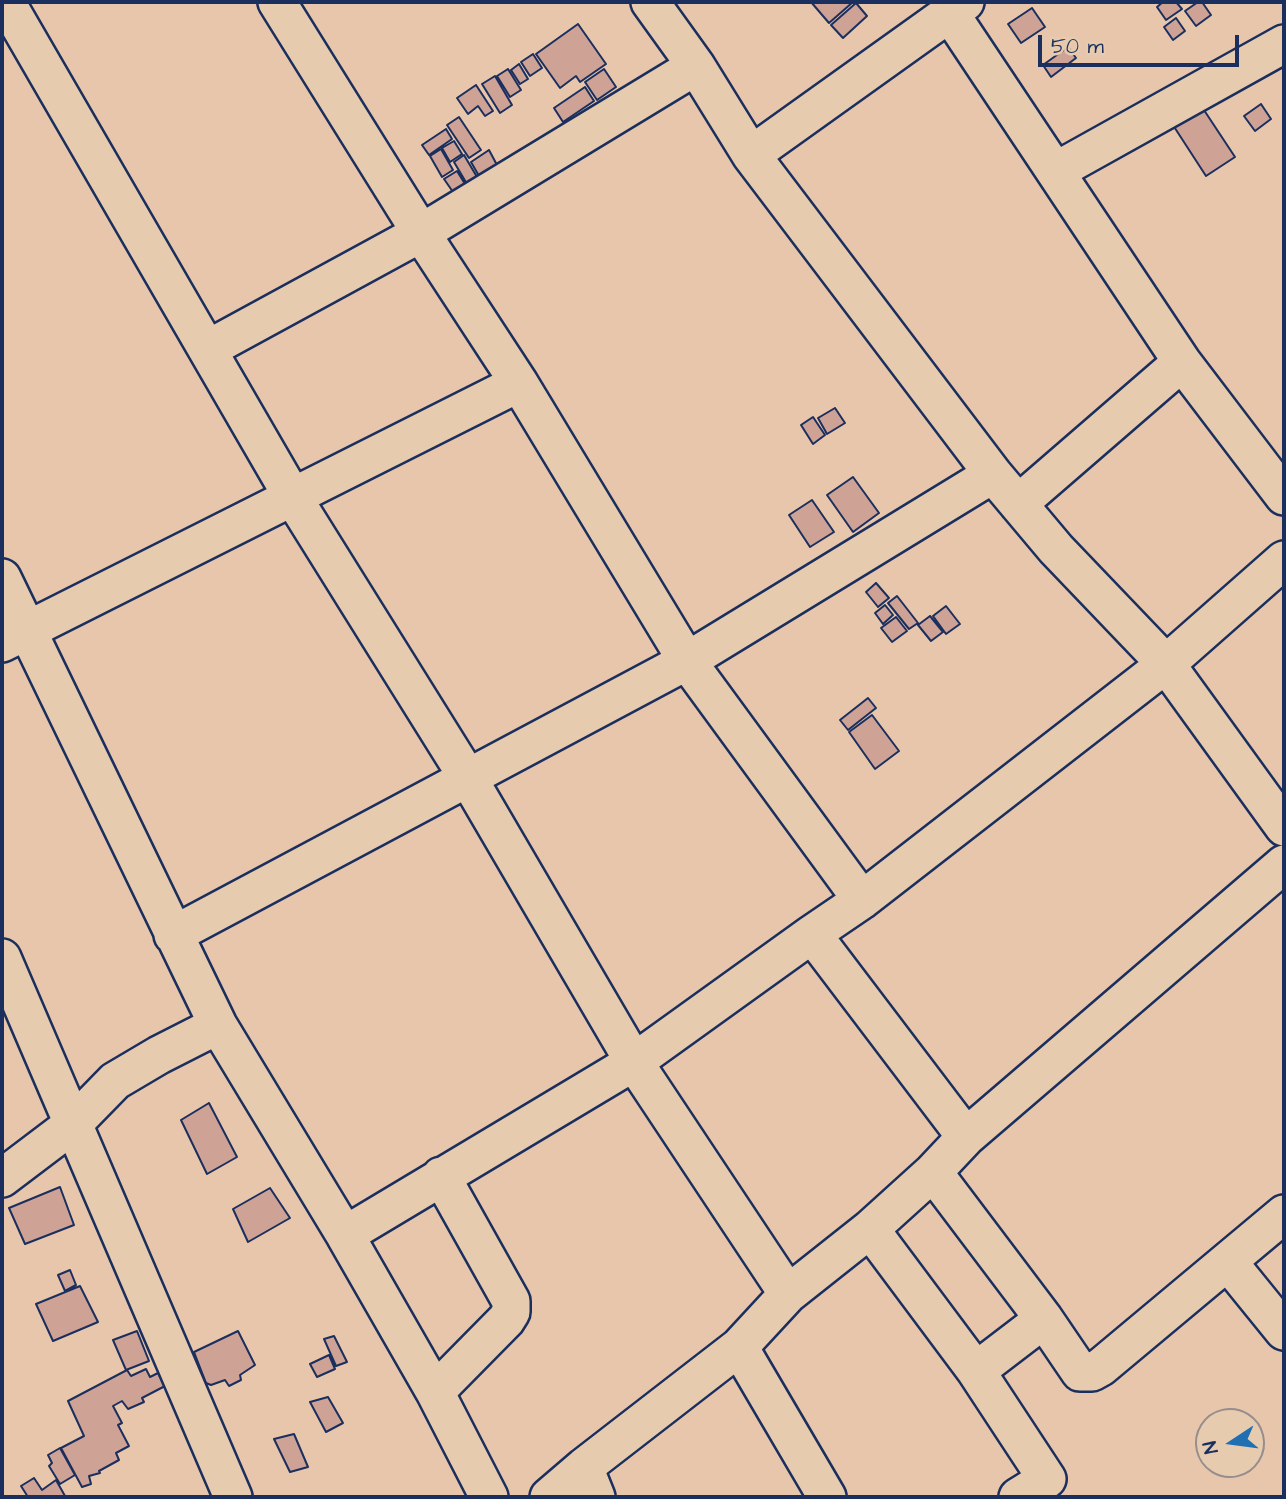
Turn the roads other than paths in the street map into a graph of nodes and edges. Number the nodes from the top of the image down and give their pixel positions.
1 (277, 2) edge
2 (650, 2) edge
3 (7, 5) edge
4 (957, 7) edge
5 (1284, 44) edge
6 (696, 66) junction
7 (751, 155) junction
8 (1056, 171) junction
9 (421, 233) junction
10 (208, 349) junction
11 (1182, 362) junction
12 (519, 383) junction
13 (993, 474) junction
14 (292, 496) junction
15 (1284, 496) edge
16 (1018, 504) junction
17 (1284, 560) edge
18 (2, 578) edge
19 (15, 637) edge
20 (687, 661) junction
21 (1166, 664) junction
22 (468, 778) junction
23 (1284, 827) edge
24 (1284, 864) edge
25 (862, 900) junction
26 (812, 934) junction
27 (173, 935) junction
28 (2, 962) edge
29 (218, 1025) junction
30 (634, 1062) junction
31 (72, 1125) junction
32 (966, 1137) junction
33 (933, 1172) junction
34 (441, 1176) junction
35 (2, 1178) edge
36 (1284, 1214) edge
37 (870, 1229) junction
38 (345, 1236) junction
39 (1228, 1262) junction
40 (788, 1294) junction
41 (1044, 1319) junction
42 (1284, 1331) edge
43 (739, 1347) junction
44 (975, 1371) junction
45 (435, 1392) junction
46 (590, 1482) edge
47 (1042, 1491) edge
48 (233, 1497) edge
49 (489, 1497) edge
50 (549, 1497) edge
51 (827, 1497) edge

1 - 9 street
2 - 6 street
3 - 10 street
4 - 7 street
4 - 8 street
5 - 8 street
6 - 7 street
6 - 9 street
7 - 13 street
8 - 11 street
9 - 10 street
9 - 12 street
10 - 14 street
11 - 15 street
11 - 16 street
12 - 14 street
12 - 20 street
13 - 16 street
13 - 20 street
14 - 19 street
14 - 22 street
16 - 21 street
17 - 21 street
18 - 19 street
19 - 27 street
20 - 22 street
20 - 25 street
21 - 23 street
21 - 25 street
22 - 27 street
22 - 30 street
24 - 32 street
25 - 26 street
26 - 30 street
26 - 32 street
27 - 29 street
28 - 31 street
29 - 31 street
29 - 38 street
30 - 34 street
30 - 40 street
31 - 35 street
31 - 48 street
32 - 33 street
33 - 37 street
33 - 41 street
34 - 38 street
34 - 45 street
36 - 39 street
37 - 40 street
37 - 44 street
38 - 45 street
39 - 41 street
39 - 42 street
40 - 43 street
41 - 44 street
43 - 46 street
43 - 51 street
44 - 47 street
45 - 49 street
46 - 50 street

